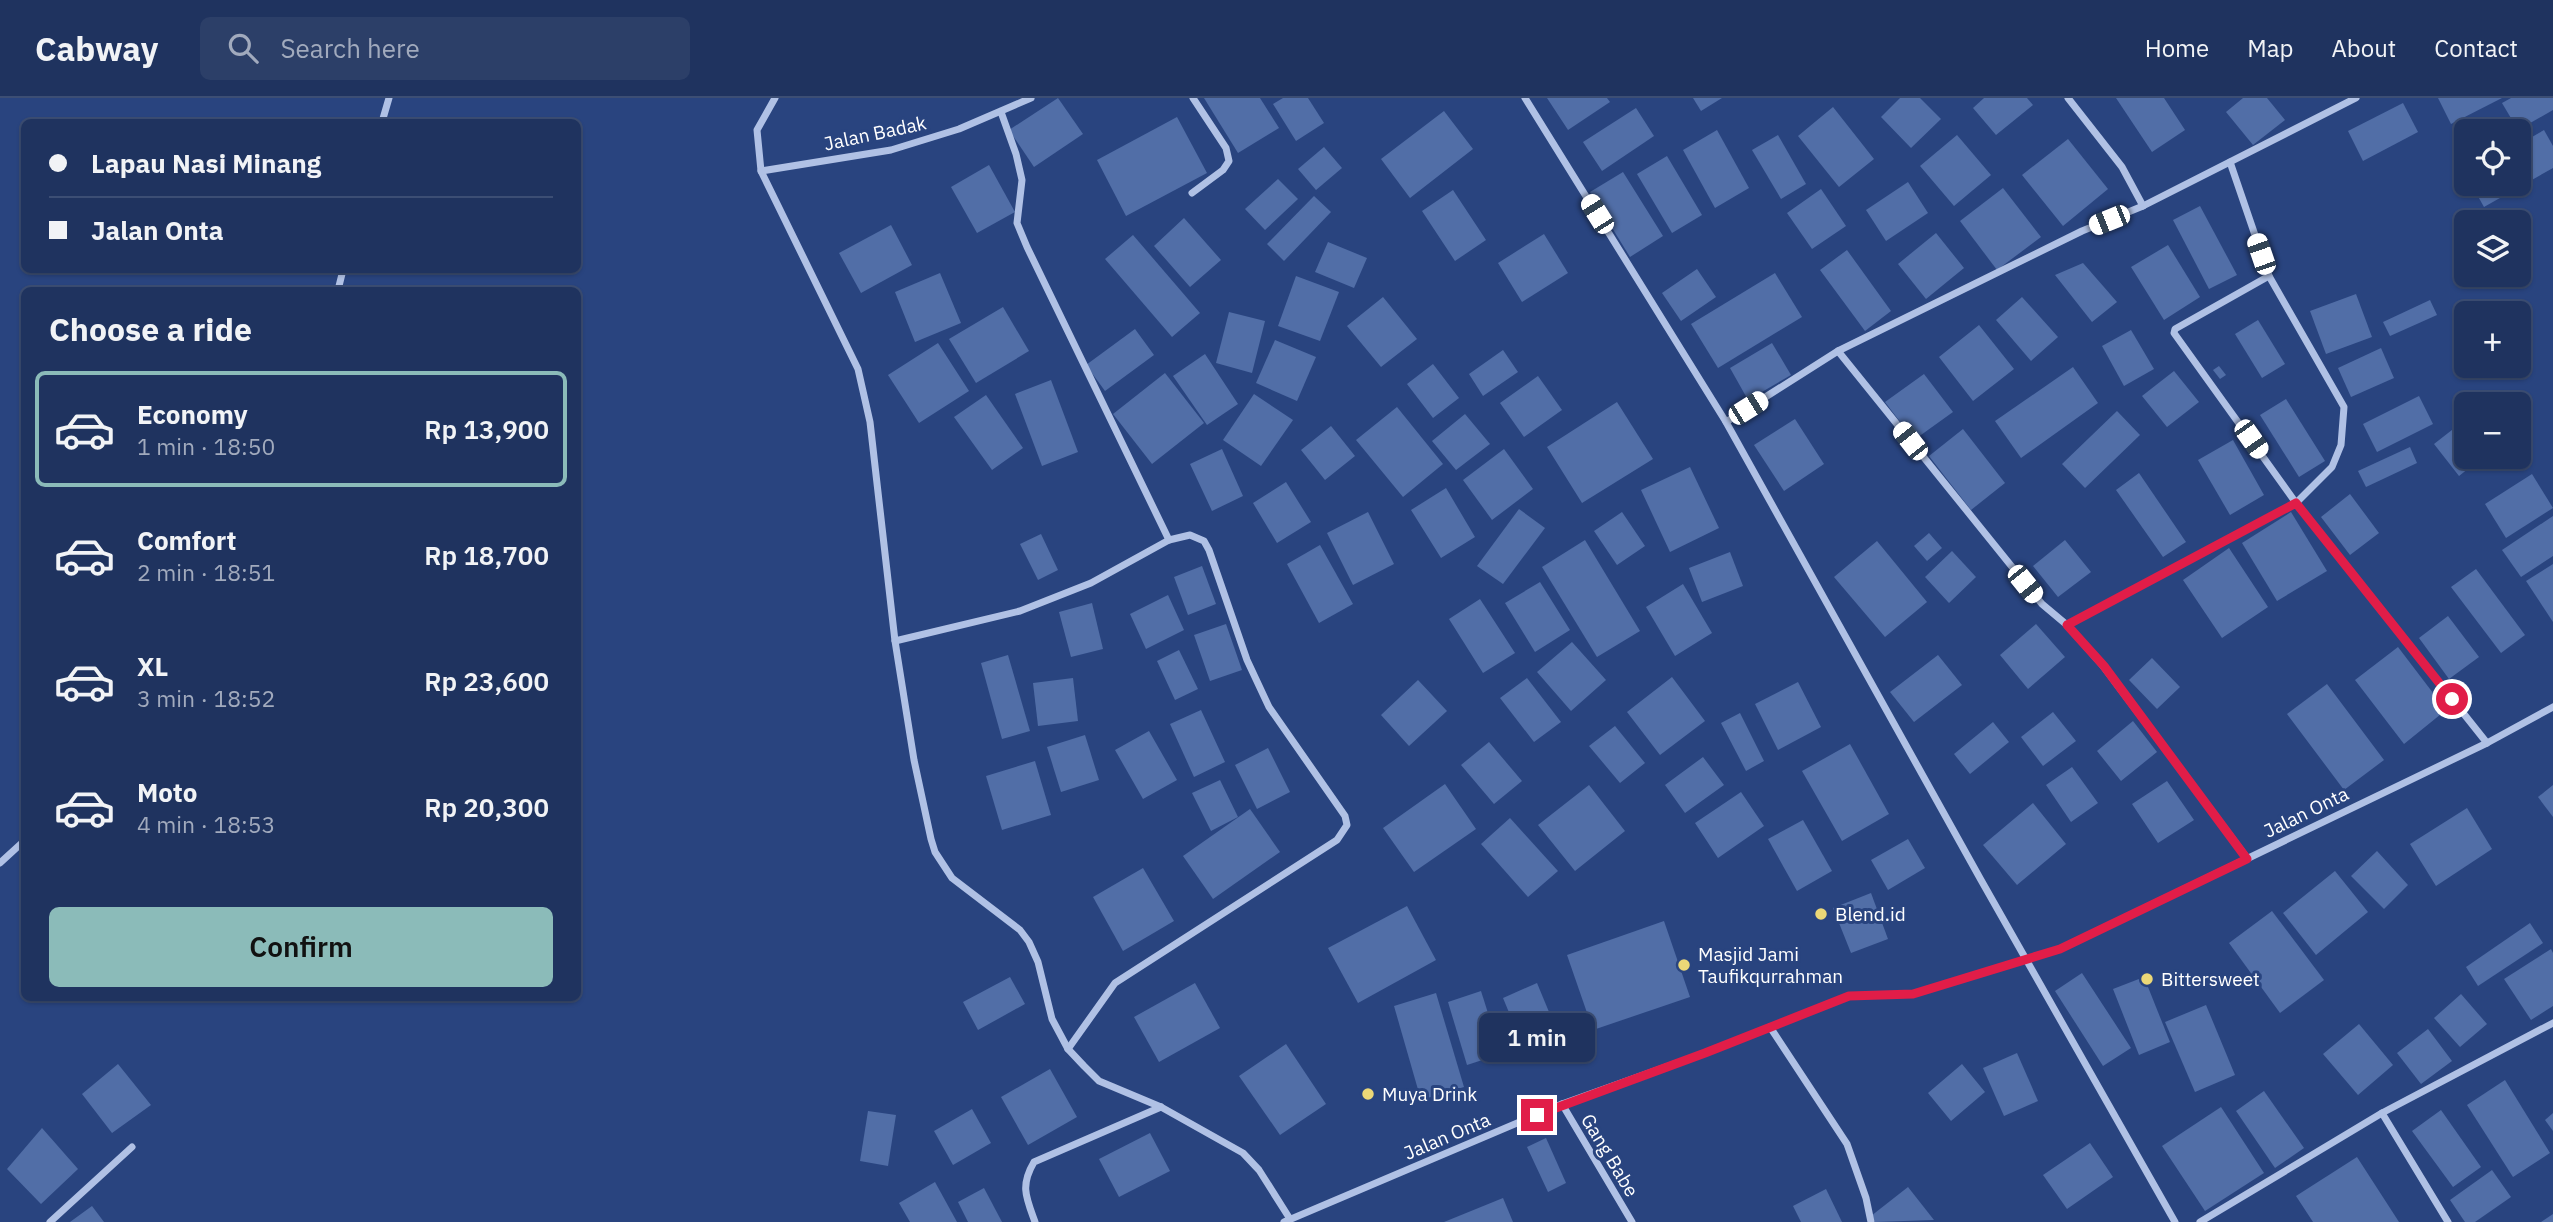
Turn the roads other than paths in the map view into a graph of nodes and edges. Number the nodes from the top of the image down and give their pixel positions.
1 (389, 98) edge
2 (775, 98) edge
3 (1031, 98) edge
4 (1193, 98) edge
5 (1525, 98) edge
6 (2068, 98) edge
7 (2356, 98) edge
8 (1001, 112) junction
9 (383, 119) edge
10 (2230, 162) junction
11 (761, 171) junction
12 (1192, 193) dead end
13 (2143, 205) junction
14 (2269, 276) junction
15 (1838, 351) junction
16 (1726, 422) junction
17 (2296, 503) junction
18 (1169, 540) junction
19 (2067, 625) junction
20 (895, 641) junction
21 (2553, 707) edge
22 (2487, 743) junction
23 (21, 844) edge
24 (2247, 859) junction
25 (0, 863) edge
26 (2025, 958) junction
27 (2553, 1023) edge
28 (1770, 1027) junction
29 (1068, 1049) junction
30 (1562, 1104) junction
31 (1161, 1107) junction
32 (2382, 1113) junction
33 (132, 1147) dead end
34 (1287, 1221) edge
35 (50, 1222) edge
36 (1035, 1222) edge
37 (1632, 1222) edge
38 (1871, 1222) edge
39 (2175, 1222) edge
40 (2200, 1222) edge
41 (2448, 1222) edge

1 - 9 street
2 - 11 street
3 - 8 street, Jalan Badak
4 - 12 street
5 - 16 street
6 - 13 street
7 - 10 street
8 - 11 street, Jalan Badak
8 - 18 street
10 - 13 street
10 - 14 street
11 - 20 street
13 - 15 street
14 - 17 street
14 - 17 street
15 - 16 street
15 - 19 street
16 - 26 street
17 - 19 street
17 - 22 street
18 - 20 street
18 - 29 street
19 - 24 street
20 - 29 street
21 - 22 street, Jalan Onta
22 - 24 street, Jalan Onta
23 - 25 street
24 - 26 street, Jalan Onta
26 - 28 street, Jalan Onta
26 - 39 street
27 - 32 street
28 - 30 street, Jalan Onta
28 - 38 street
29 - 31 street
30 - 34 street, Jalan Onta
30 - 37 street, Gang Babe
31 - 34 street
31 - 36 street
32 - 40 street
32 - 41 street
33 - 35 street

